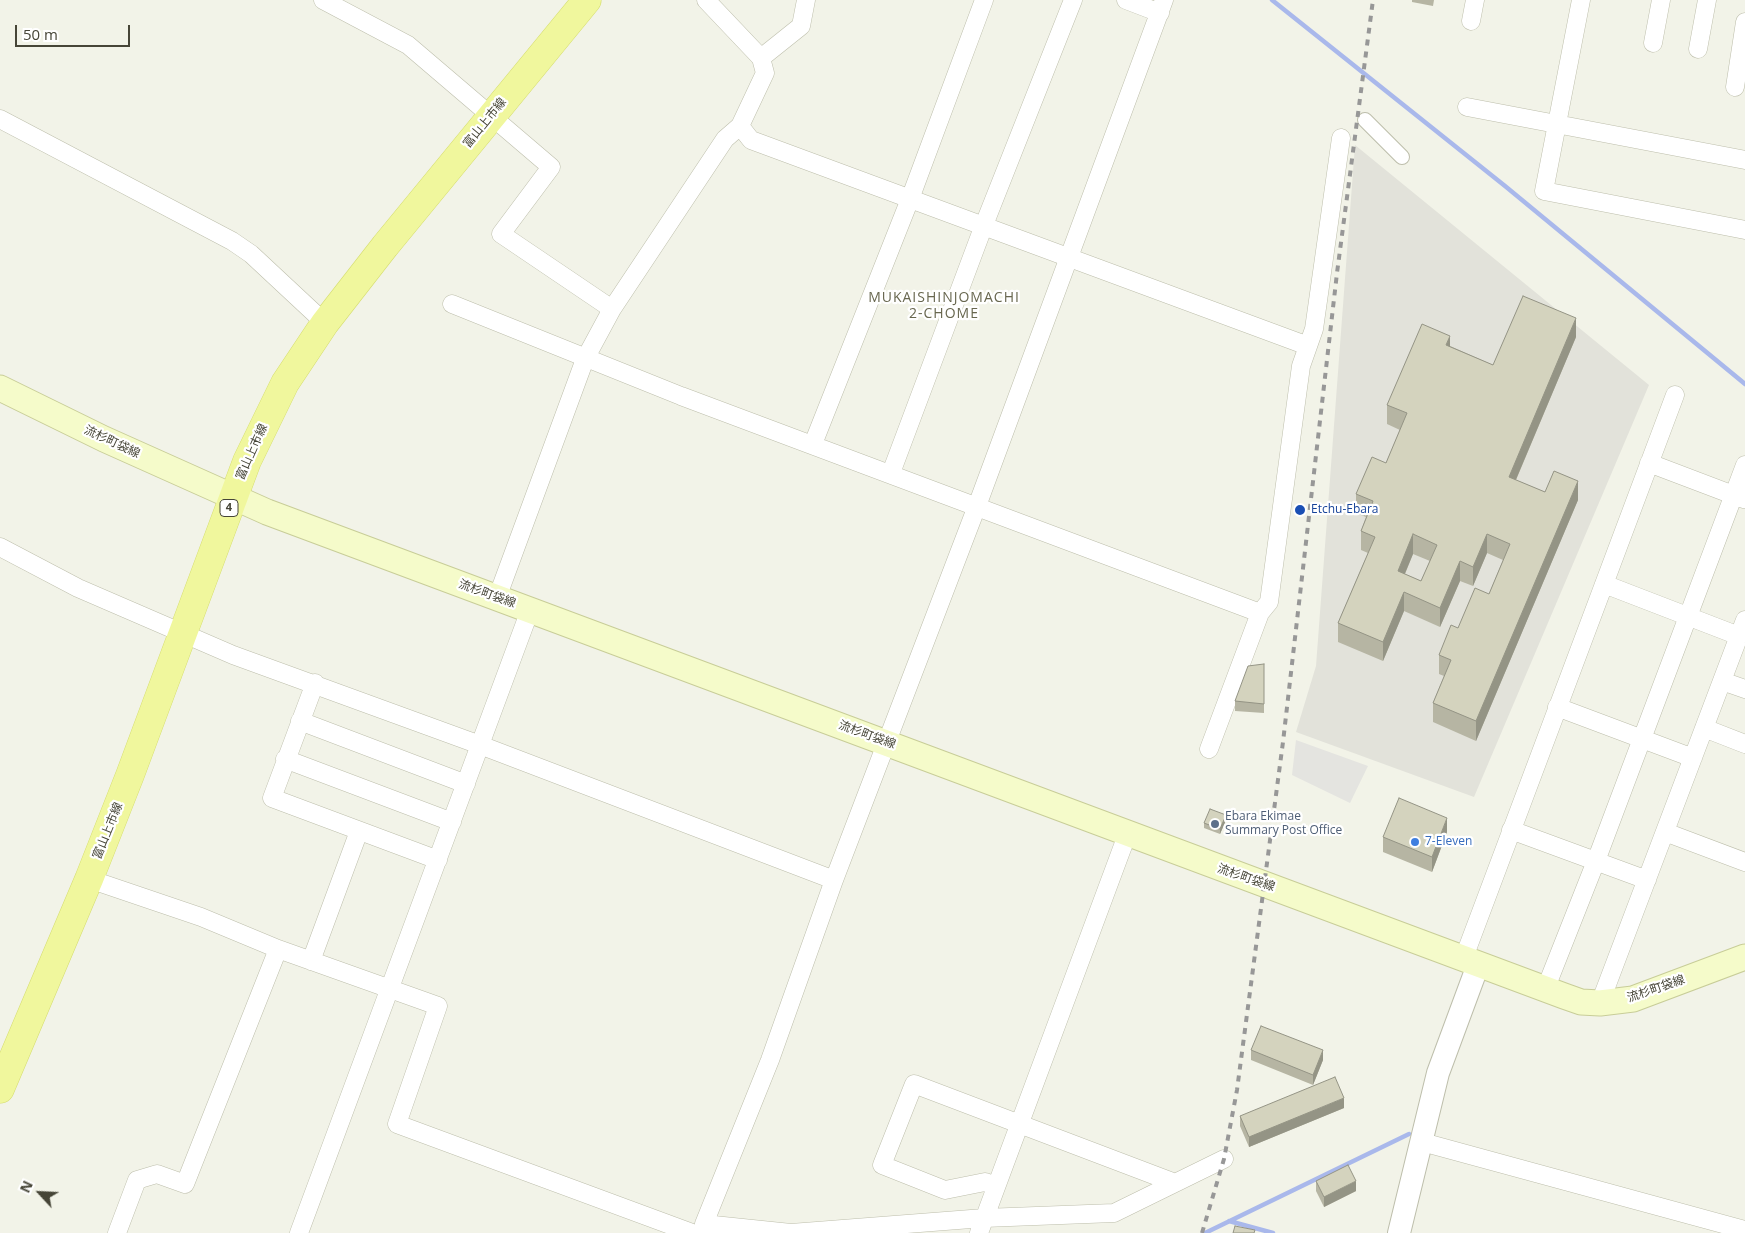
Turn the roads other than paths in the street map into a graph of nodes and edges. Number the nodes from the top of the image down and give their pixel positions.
1 (323, 0) edge
2 (587, 0) edge
3 (706, 0) edge
4 (806, 0) edge
5 (984, 0) edge
6 (1073, 0) edge
7 (1126, 0) edge
8 (1475, 0) edge
9 (1581, 0) edge
10 (1661, 0) edge
11 (1707, 0) edge
12 (1162, 6) edge
13 (1471, 21) dead end
14 (1745, 22) edge
15 (1653, 44) dead end
16 (1698, 49) dead end
17 (761, 58) junction
18 (1735, 87) dead end
19 (1468, 107) dead end
20 (490, 116) junction
21 (0, 118) edge
22 (1365, 120) dead end
23 (1558, 124) junction
24 (740, 126) junction
25 (1341, 138) dead end
26 (1402, 157) dead end
27 (1745, 160) edge
28 (910, 199) junction
29 (984, 225) junction
30 (1745, 230) edge
31 (1068, 257) junction
32 (452, 304) dead end
33 (612, 308) junction
34 (325, 323) junction
35 (1308, 346) junction
36 (585, 359) junction
37 (0, 388) edge
38 (1675, 395) dead end
39 (813, 444) junction
40 (1649, 463) junction
41 (1745, 465) edge
42 (891, 473) junction
43 (233, 497) junction
44 (1739, 497) edge
45 (977, 506) junction
46 (0, 547) edge
47 (1604, 584) junction
48 (497, 598) junction
49 (530, 610) junction
50 (1260, 613) junction
51 (1688, 616) junction
52 (1743, 629) edge
53 (183, 634) junction
54 (1722, 681) junction
55 (315, 684) junction
56 (1745, 689) edge
57 (1557, 707) junction
58 (300, 721) junction
59 (1704, 728) junction
60 (1642, 739) junction
61 (887, 743) junction
62 (1745, 744) edge
63 (480, 745) junction
64 (1209, 749) dead end
65 (1693, 758) junction
66 (285, 759) junction
67 (466, 784) junction
68 (452, 822) junction
69 (1511, 830) junction
70 (359, 831) junction
71 (1664, 832) junction
72 (1127, 835) junction
73 (438, 860) junction
74 (1596, 861) junction
75 (1745, 862) edge
76 (89, 879) junction
77 (834, 880) junction
78 (1647, 880) junction
79 (278, 949) junction
80 (1745, 957) edge
81 (311, 961) junction
82 (1470, 963) junction
83 (390, 989) junction
84 (1545, 990) junction
85 (1600, 1003) junction
86 (0, 1089) edge
87 (1020, 1124) junction
88 (1422, 1142) junction
89 (1224, 1159) dead end
90 (1175, 1183) junction
91 (996, 1186) junction
92 (981, 1226) edge
93 (700, 1230) edge
94 (1745, 1230) edge
95 (117, 1233) edge
96 (299, 1233) edge
97 (1398, 1233) edge

1 - 20 street
2 - 20 main road, 富山上市線 / 4
3 - 17 street
4 - 17 street
5 - 28 street
6 - 29 street
7 - 12 street
8 - 13 street
9 - 23 street
10 - 15 street
11 - 16 street
12 - 31 street
14 - 18 street
17 - 24 street
19 - 23 street
20 - 33 street
20 - 34 main road, 富山上市線 / 4
21 - 34 street
22 - 26 street
23 - 27 street
23 - 30 street
24 - 28 street
24 - 33 street
25 - 35 street
28 - 29 street
28 - 39 street
29 - 31 street
29 - 42 street
31 - 35 street
31 - 45 street
32 - 36 street
33 - 36 street
34 - 43 main road, 富山上市線 / 4
35 - 50 street
36 - 39 street
36 - 48 street
37 - 43 main road, 流杉町袋線
38 - 40 street
39 - 42 street
40 - 44 street
40 - 47 street
41 - 44 street
42 - 45 street
43 - 48 main road, 流杉町袋線
43 - 53 main road, 富山上市線 / 4
44 - 51 street
45 - 50 street
45 - 61 street
46 - 53 street
47 - 51 street
47 - 57 street
48 - 49 main road, 流杉町袋線
49 - 61 main road, 流杉町袋線
49 - 63 street
50 - 64 street
51 - 52 street
51 - 60 street
52 - 54 street
53 - 55 street
53 - 76 main road, 富山上市線 / 4
54 - 56 street
54 - 59 street
55 - 58 street
55 - 63 street
57 - 60 street
57 - 69 street
58 - 66 street
58 - 67 street
59 - 62 street
59 - 65 street
60 - 65 street
60 - 74 street
61 - 72 main road, 流杉町袋線
61 - 77 street
63 - 67 street
63 - 77 street
65 - 71 street
66 - 68 street
66 - 70 street
67 - 68 street
68 - 73 street
69 - 74 street
69 - 82 street
70 - 73 street
70 - 81 street
71 - 75 street
71 - 78 street
72 - 82 main road, 流杉町袋線
72 - 87 street
73 - 83 street
74 - 78 street
74 - 84 street
76 - 79 street
76 - 86 main road, 富山上市線 / 4
77 - 93 street
78 - 85 street
79 - 81 street
79 - 95 street
80 - 85 main road, 流杉町袋線
81 - 83 street
82 - 84 main road, 流杉町袋線
82 - 88 street
83 - 93 street
83 - 96 street
84 - 85 main road, 流杉町袋線
87 - 90 street
87 - 91 street
87 - 91 street
88 - 94 street
88 - 97 street
89 - 90 street
90 - 92 street
91 - 92 street
92 - 93 street

